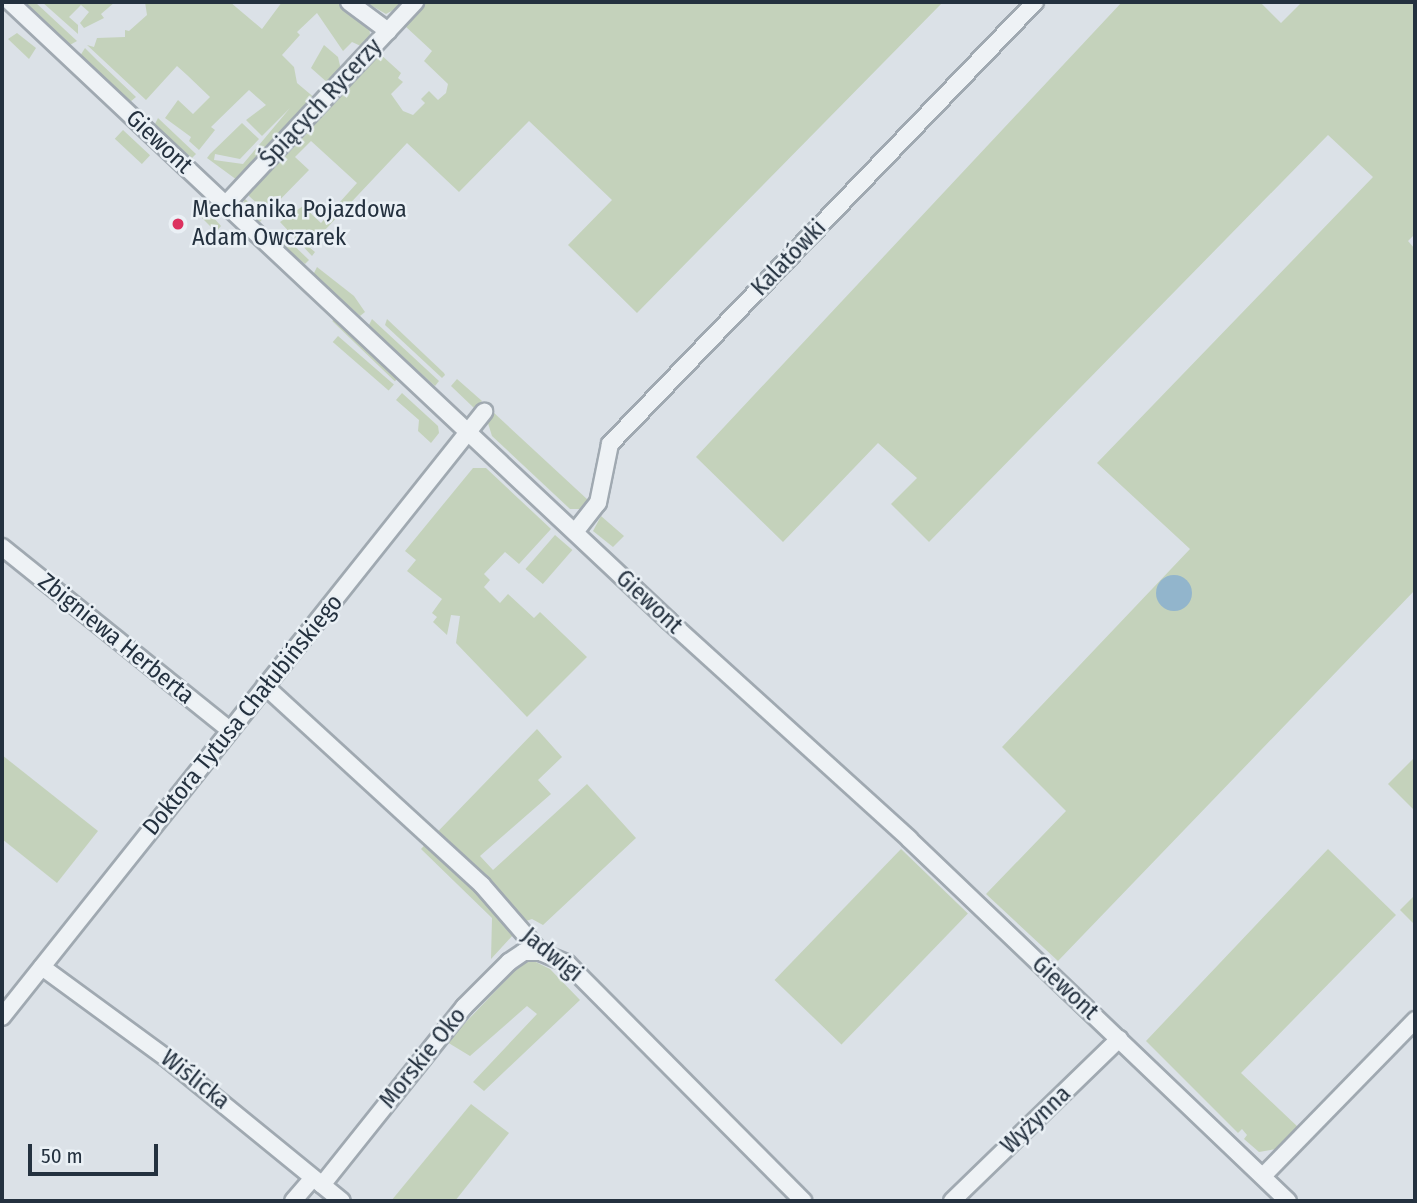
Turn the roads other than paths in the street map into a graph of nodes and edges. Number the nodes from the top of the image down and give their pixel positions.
1 (10, 2) edge
2 (349, 2) edge
3 (415, 2) edge
4 (1035, 2) edge
5 (388, 32) junction
6 (226, 204) junction
7 (484, 412) dead end
8 (470, 434) junction
9 (575, 532) junction
10 (2, 547) edge
11 (265, 686) junction
12 (230, 730) junction
13 (540, 951) junction
14 (42, 967) junction
15 (2, 1017) edge
16 (1415, 1020) edge
17 (1119, 1039) junction
18 (1263, 1176) junction
19 (317, 1182) junction
20 (293, 1201) edge
21 (342, 1201) edge
22 (803, 1201) edge
23 (952, 1201) edge
24 (1288, 1201) edge

1 - 6 street, Giewont
2 - 5 street
3 - 5 street, Śpiących Rycerzy
4 - 9 street, Kalatówki
5 - 6 street, Śpiących Rycerzy
6 - 8 street, Giewont
7 - 8 street, Doktora Tytusa Chałubińskiego
8 - 9 street, Giewont
8 - 11 street, Doktora Tytusa Chałubińskiego
9 - 17 street, Giewont
10 - 12 street, Zbigniewa Herberta
11 - 12 street, Doktora Tytusa Chałubińskiego
11 - 13 street, Jadwigi
12 - 14 street, Doktora Tytusa Chałubińskiego
13 - 19 street, Morskie Oko
13 - 22 street, Jadwigi
14 - 15 street, Doktora Tytusa Chałubińskiego
14 - 19 street, Wiślicka
16 - 18 street
17 - 18 street, Giewont
17 - 23 street, Wyżynna
18 - 24 street, Giewont
19 - 20 street, Morskie Oko
19 - 21 street, Wiślicka

